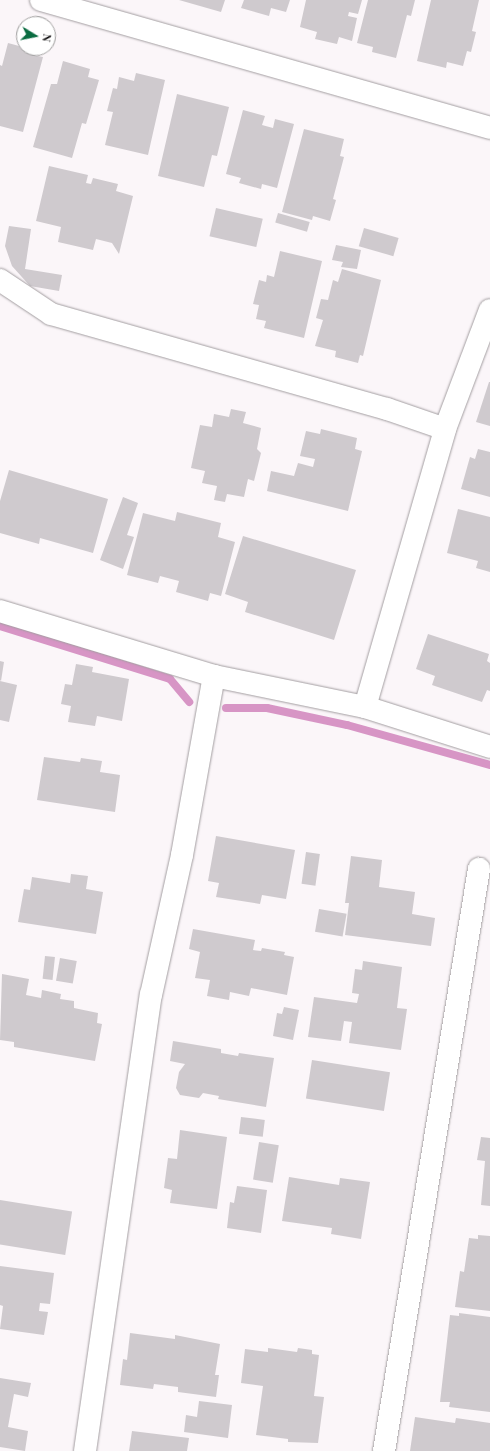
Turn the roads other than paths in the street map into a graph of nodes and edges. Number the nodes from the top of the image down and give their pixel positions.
1 (41, 0) edge
2 (490, 128) edge
3 (0, 280) edge
4 (490, 310) edge
5 (445, 429) junction
6 (0, 611) edge
7 (214, 676) junction
8 (365, 707) junction
9 (490, 747) edge
10 (479, 869) dead end
11 (85, 1451) edge
12 (384, 1451) edge

1 - 2 street
3 - 5 street
4 - 5 street
5 - 8 street
6 - 7 street
7 - 8 street
7 - 11 street
8 - 9 street
10 - 12 street

